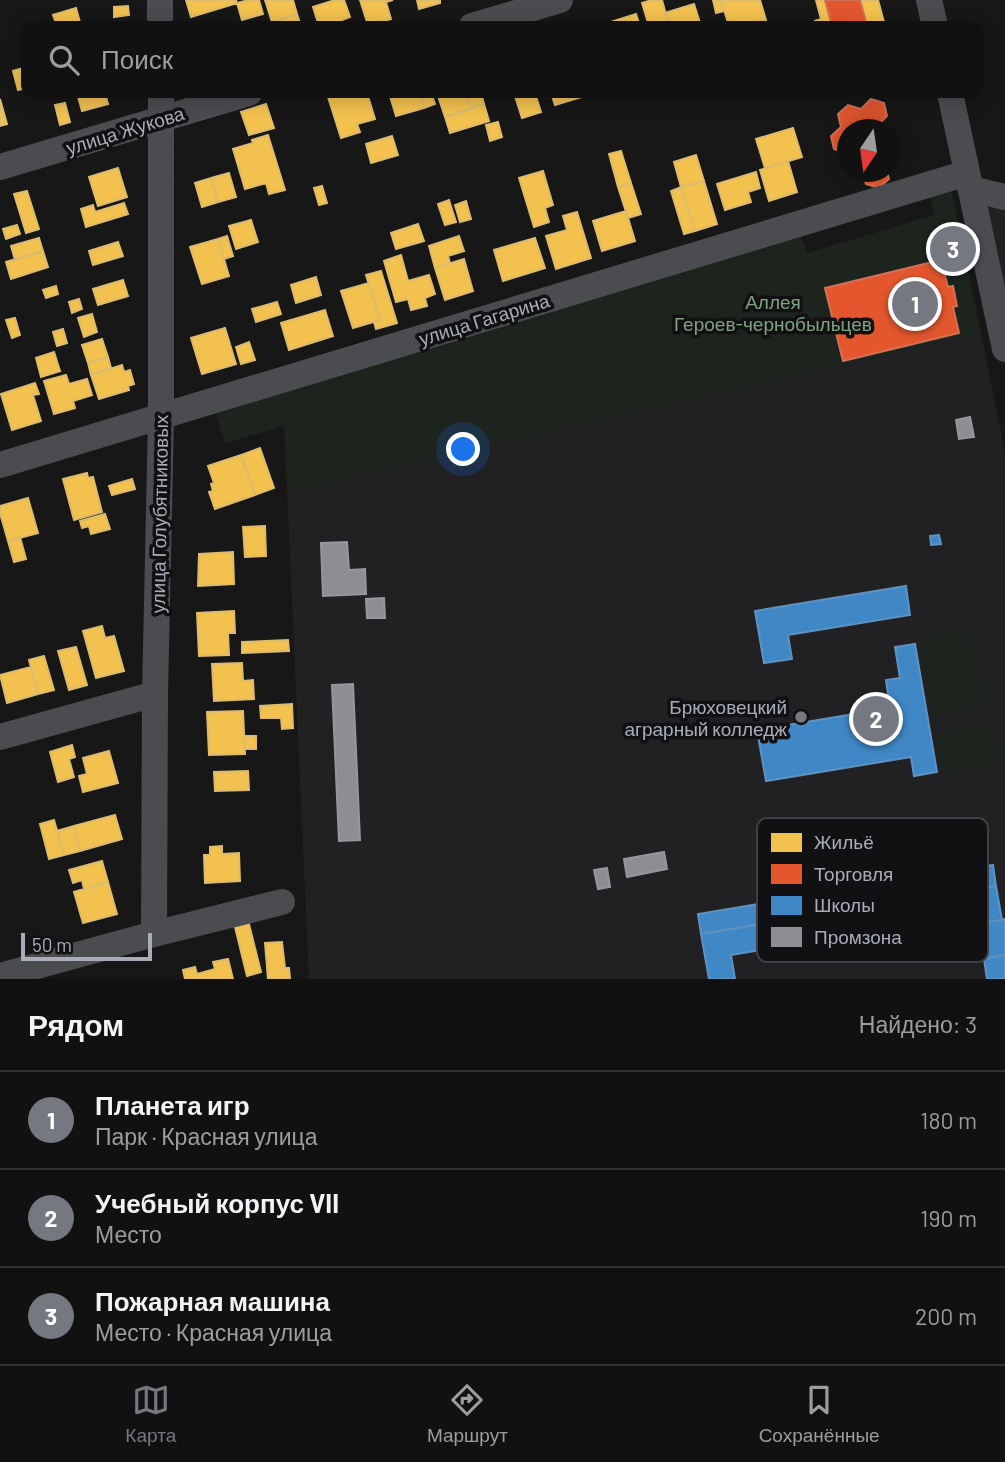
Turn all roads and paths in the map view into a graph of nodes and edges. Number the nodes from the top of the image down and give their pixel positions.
1 (160, 0) edge
2 (560, 0) edge
3 (929, 0) edge
4 (160, 21) edge
5 (489, 21) edge
6 (934, 21) edge
7 (160, 98) edge
8 (232, 98) edge
9 (951, 98) edge
10 (161, 119) junction
11 (0, 167) edge
12 (969, 181) junction
13 (1005, 197) edge
14 (1005, 349) edge
15 (162, 416) junction
16 (0, 465) edge
17 (155, 694) junction
18 (0, 737) edge
19 (282, 902) dead end
20 (154, 934) junction
21 (0, 976) edge

1 - 4 street
2 - 5 street
3 - 6 street
7 - 10 street, улица Голубятниковых
8 - 10 street, улица Жукова
9 - 12 street
10 - 11 street, улица Жукова
10 - 15 street, улица Голубятниковых
12 - 13 street
12 - 14 street
12 - 15 street, улица Гагарина
15 - 16 street, улица Гагарина
15 - 17 street, улица Голубятниковых
17 - 18 street
17 - 20 street, улица Голубятниковых
19 - 20 street
20 - 21 street

